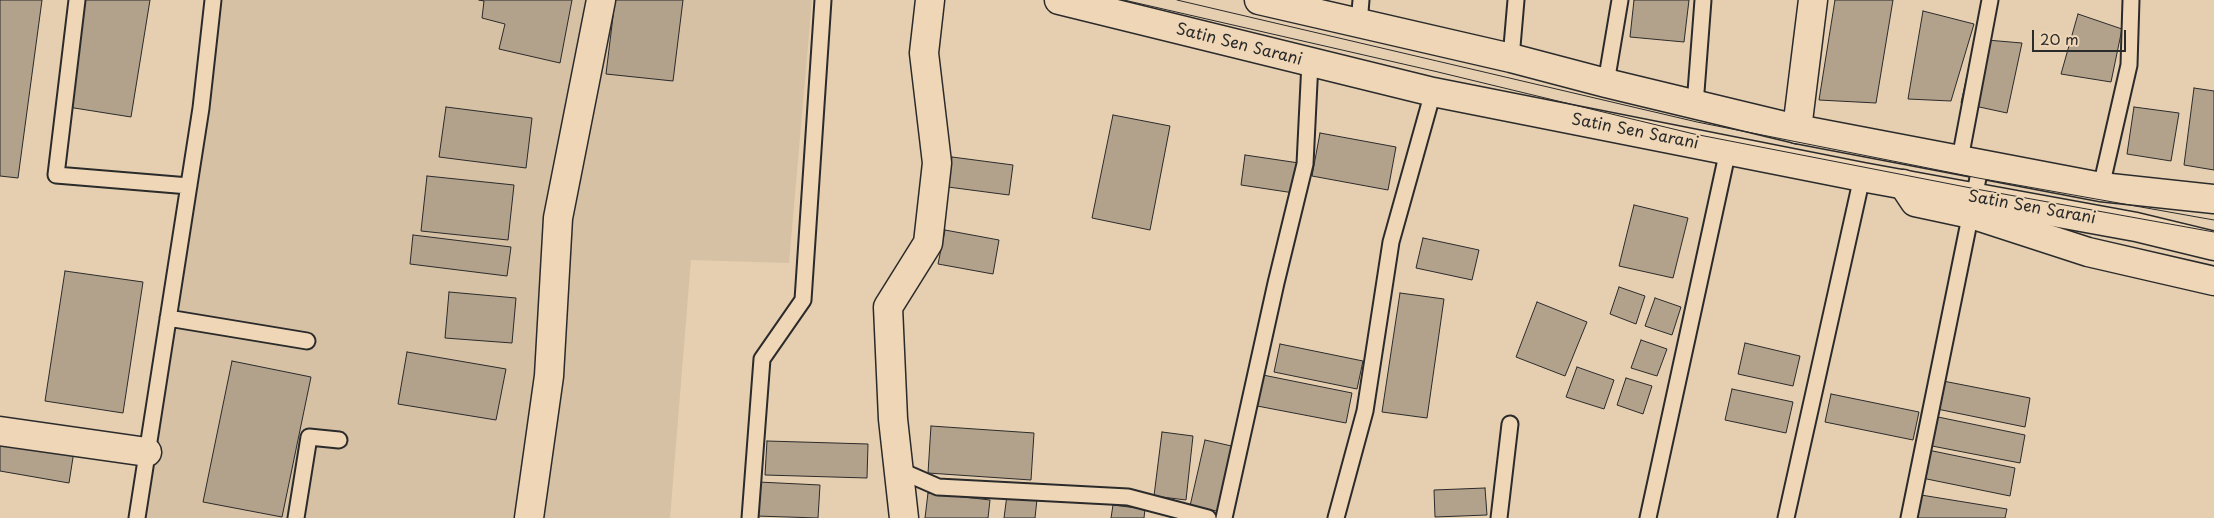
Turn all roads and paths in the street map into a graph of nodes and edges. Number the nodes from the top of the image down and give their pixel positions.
1 (77, 0) edge
2 (213, 0) edge
3 (601, 0) edge
4 (823, 0) edge
5 (930, 0) edge
6 (1059, 0) edge
7 (1259, 0) edge
8 (1516, 0) edge
9 (1620, 0) edge
10 (1703, 0) edge
11 (1813, 0) edge
12 (1990, 0) edge
13 (2131, 0) edge
14 (1360, 12) edge
15 (1512, 58) junction
16 (1310, 62) junction
17 (1606, 83) junction
18 (1433, 92) junction
19 (1695, 105) junction
20 (1797, 129) junction
21 (1728, 150) junction
22 (1970, 161) junction
23 (1862, 177) junction
24 (189, 186) junction
25 (2101, 188) junction
26 (2214, 199) edge
27 (1973, 206) junction
28 (2214, 246) edge
29 (2214, 281) edge
30 (168, 318) junction
31 (308, 341) dead end
32 (1510, 424) dead end
33 (0, 431) edge
34 (339, 440) dead end
35 (147, 452) junction
36 (898, 470) junction
37 (137, 518) edge
38 (296, 518) edge
39 (529, 518) edge
40 (750, 518) edge
41 (904, 518) edge
42 (1208, 518) edge
43 (1224, 518) edge
44 (1336, 518) edge
45 (1499, 518) edge
46 (1648, 518) edge
47 (1786, 518) edge
48 (1909, 518) edge

1 - 24 lane
2 - 24 lane
3 - 39 main road
4 - 40 lane
5 - 36 main road
6 - 16 main road, Satin Sen Sarani
7 - 14 main road, Satin Sen Sarani
8 - 15 lane
9 - 17 lane
10 - 19 lane
11 - 20 main road
12 - 22 lane
13 - 25 lane
14 - 15 main road, Satin Sen Sarani
15 - 17 main road, Satin Sen Sarani
16 - 18 main road, Satin Sen Sarani
16 - 43 lane
17 - 19 main road, Satin Sen Sarani
18 - 21 main road, Satin Sen Sarani
18 - 44 lane
19 - 20 main road, Satin Sen Sarani
20 - 22 main road, Satin Sen Sarani
21 - 23 main road, Satin Sen Sarani
21 - 46 lane
22 - 25 main road, Satin Sen Sarani
22 - 27 lane
23 - 27 main road, Satin Sen Sarani
23 - 47 lane
24 - 30 lane
25 - 26 main road, Satin Sen Sarani
27 - 28 main road, Satin Sen Sarani
27 - 29 main road
27 - 48 lane
30 - 31 lane
30 - 35 lane
32 - 45 lane
33 - 35 main road
34 - 38 lane
35 - 37 lane
36 - 41 main road
36 - 42 lane

